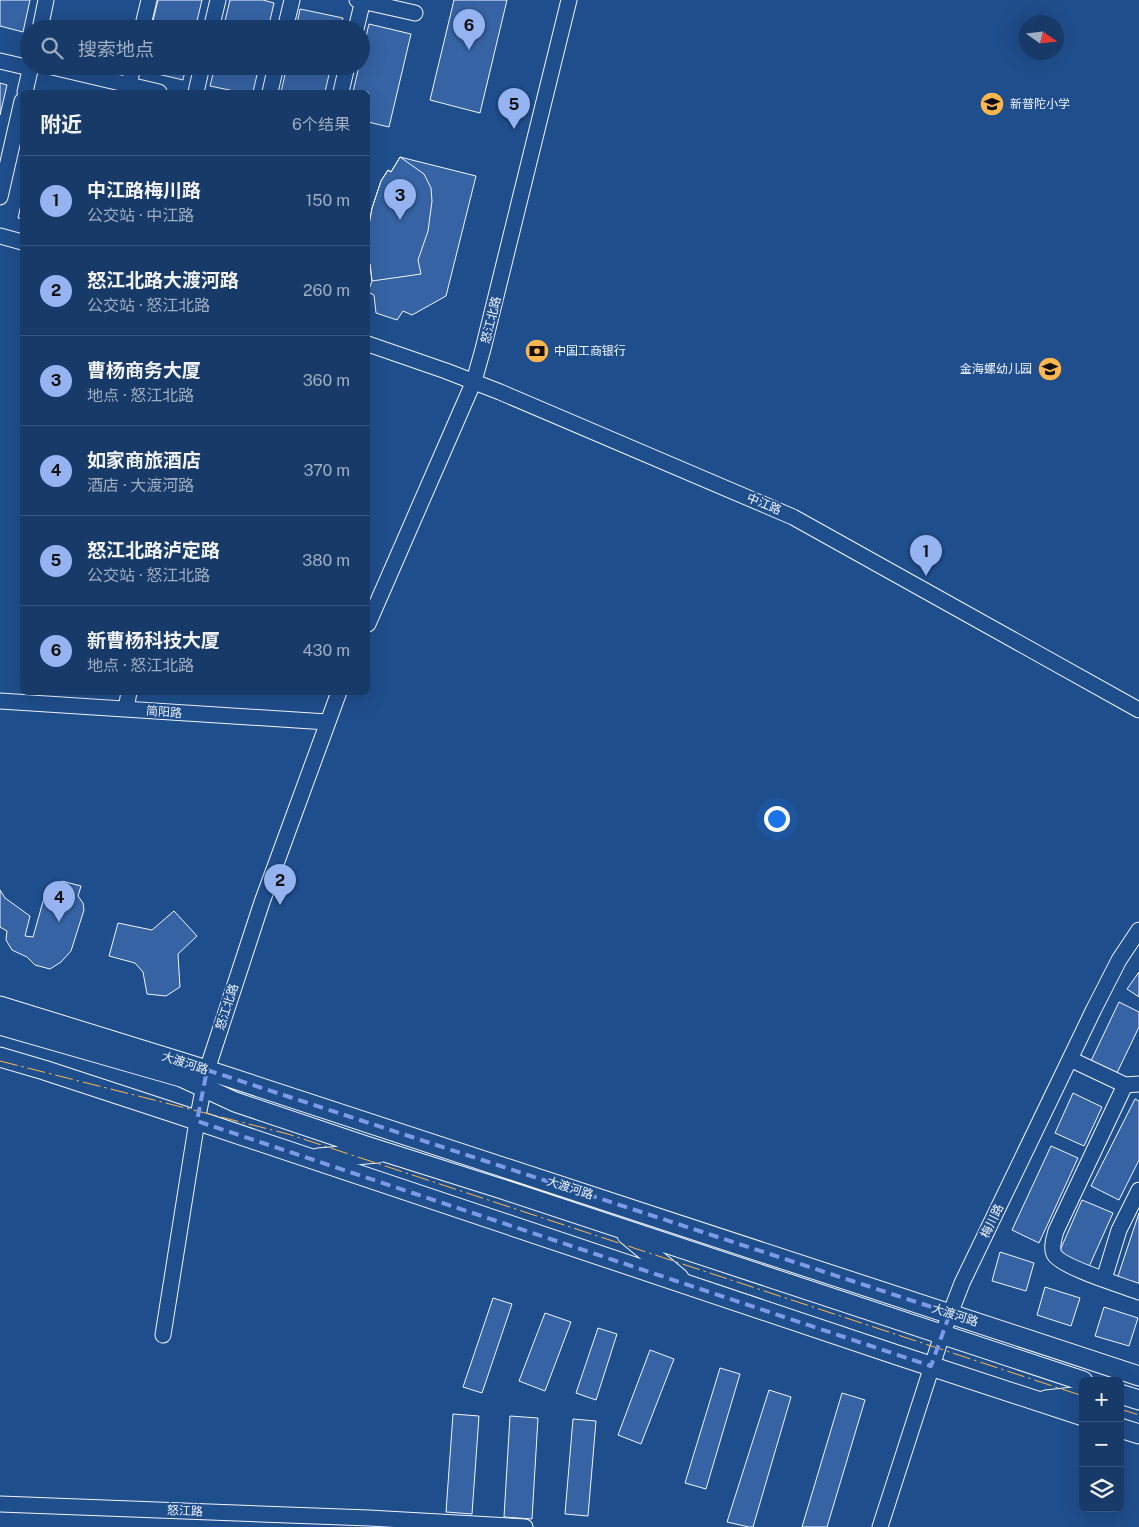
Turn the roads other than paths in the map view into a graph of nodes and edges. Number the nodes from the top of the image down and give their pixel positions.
1 (46, 0) edge
2 (149, 0) edge
3 (218, 0) edge
4 (292, 0) edge
5 (361, 0) edge
6 (569, 0) edge
7 (415, 13) dead end
8 (42, 20) edge
9 (144, 20) edge
10 (213, 20) edge
11 (287, 20) edge
12 (358, 20) edge
13 (0, 61) edge
14 (20, 65) edge
15 (28, 75) edge
16 (79, 75) edge
17 (128, 75) edge
18 (200, 75) edge
19 (274, 75) edge
20 (345, 75) edge
21 (121, 87) edge
22 (25, 90) edge
23 (144, 90) edge
24 (196, 90) edge
25 (270, 90) edge
26 (341, 90) edge
27 (20, 110) edge
28 (0, 197) edge
29 (0, 236) edge
30 (20, 241) edge
31 (370, 345) edge
32 (474, 381) junction
33 (370, 619) edge
34 (128, 695) edge
35 (338, 695) edge
36 (0, 702) edge
37 (126, 709) junction
38 (1139, 710) edge
39 (327, 722) junction
40 (1139, 930) edge
41 (0, 1006) edge
42 (0, 1025) edge
43 (0, 1058) edge
44 (1070, 1059) junction
45 (1139, 1077) edge
46 (205, 1078) junction
47 (1134, 1085) edge
48 (197, 1121) junction
49 (386, 1153) junction
50 (309, 1159) junction
51 (1139, 1190) edge
52 (619, 1228) junction
53 (1104, 1279) junction
54 (688, 1285) junction
55 (1139, 1292) edge
56 (950, 1313) junction
57 (163, 1335) dead end
58 (942, 1335) junction
59 (931, 1366) junction
60 (1139, 1376) edge
61 (1079, 1380) edge
62 (1124, 1395) edge
63 (1079, 1396) edge
64 (1139, 1400) edge
65 (1037, 1401) junction
66 (1079, 1415) edge
67 (1124, 1429) edge
68 (1139, 1434) edge
69 (0, 1504) edge
70 (459, 1525) edge
71 (525, 1527) edge
72 (880, 1527) edge

1 - 8 street
2 - 9 street
3 - 10 street
4 - 11 street
5 - 7 street
5 - 12 street
6 - 32 street, 怒江北路
13 - 14 street
15 - 22 street
16 - 21 street
17 - 21 street
18 - 24 street
19 - 25 street
20 - 26 street
21 - 23 street
27 - 28 street
29 - 30 street
31 - 32 street, 中江路
32 - 33 street, 怒江北路
32 - 38 street, 中江路
34 - 37 street
35 - 39 street, 怒江北路
36 - 37 street, 简阳路
37 - 39 street, 简阳路
39 - 46 street, 怒江北路
40 - 44 street, 梅川路
41 - 46 main road, 大渡河路
42 - 46 main road, 大渡河路
43 - 48 main road
44 - 47 street
44 - 56 street, 梅川路
45 - 47 street
46 - 48 street, 怒江北路
46 - 49 main road, 大渡河路
46 - 56 main road, 大渡河路
47 - 53 street
48 - 50 main road
48 - 57 street, 怒江北路
49 - 50 main road
49 - 52 main road, 大渡河路
50 - 54 main road
51 - 53 street
52 - 54 main road
52 - 58 main road, 大渡河路
53 - 55 street
54 - 59 main road
56 - 58 street, 梅川路
56 - 60 main road, 大渡河路
58 - 59 street, 梅川路
58 - 61 main road, 大渡河路
59 - 65 main road
59 - 72 street, 梅川路
62 - 64 main road
63 - 65 main road
65 - 66 main road
67 - 68 main road
69 - 70 street, 怒江路
70 - 71 street, 怒江路

